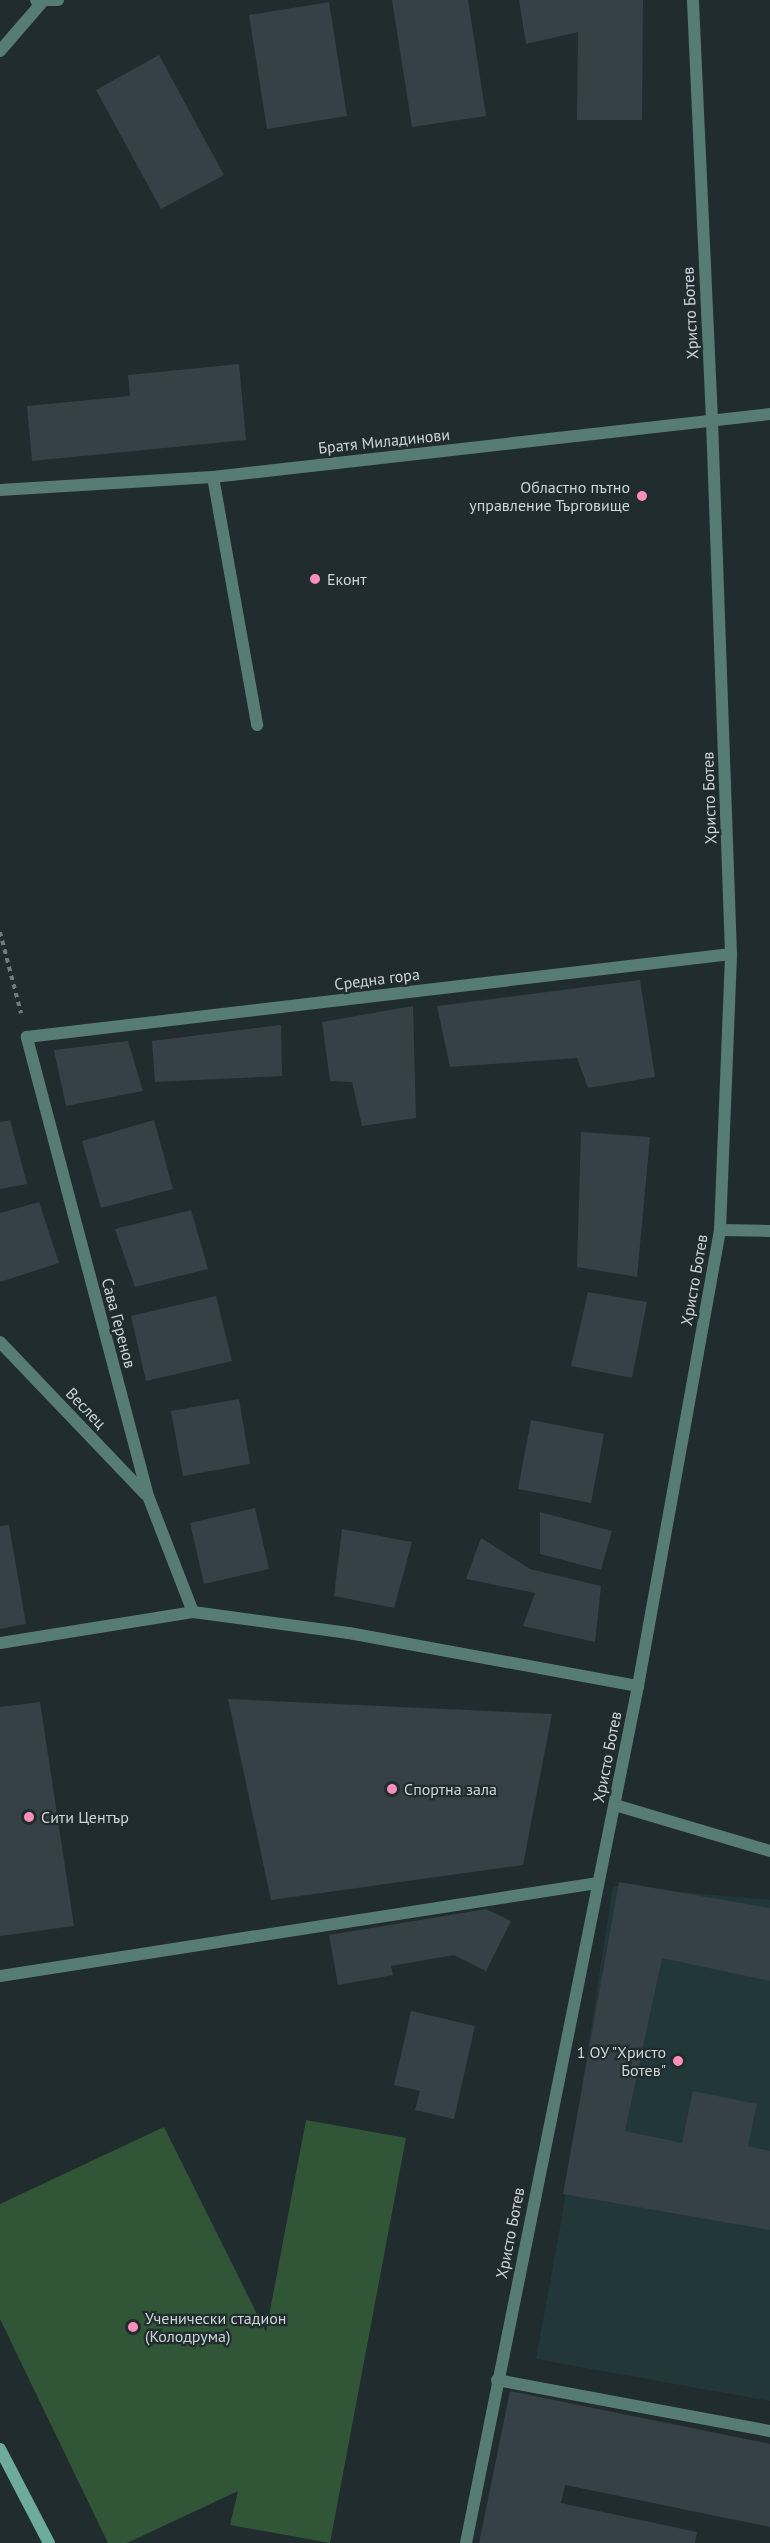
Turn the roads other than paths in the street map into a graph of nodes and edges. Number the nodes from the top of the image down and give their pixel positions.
1 (58, 0) edge
2 (693, 0) edge
3 (41, 1) edge
4 (0, 51) edge
5 (770, 414) edge
6 (712, 420) junction
7 (213, 477) junction
8 (0, 490) edge
9 (257, 725) dead end
10 (731, 954) junction
11 (27, 1037) joint
12 (720, 1230) junction
13 (770, 1232) edge
14 (0, 1342) edge
15 (148, 1496) junction
16 (193, 1612) junction
17 (0, 1643) edge
18 (638, 1686) junction
19 (615, 1805) junction
20 (770, 1851) edge
21 (597, 1883) junction
22 (0, 1976) edge
23 (497, 2380) junction
24 (770, 2431) edge
25 (0, 2449) edge
26 (49, 2543) edge
27 (466, 2543) edge

1 - 3 street
2 - 6 street, Христо Ботев
3 - 4 street
5 - 6 street, Братя Миладинови
6 - 7 street, Братя Миладинови
6 - 10 street, Христо Ботев
7 - 8 street, Братя Миладинови
7 - 9 street
10 - 11 street, Средна гора
10 - 12 street, Христо Ботев
11 - 15 street, Сава Геренов
12 - 13 street
12 - 18 street, Христо Ботев
14 - 15 street, Веслец
15 - 16 street, Сава Геренов
16 - 17 street
16 - 18 street
18 - 19 street, Христо Ботев
19 - 20 street
19 - 21 street, Христо Ботев
21 - 22 street
21 - 23 street, Христо Ботев
23 - 24 street
23 - 27 street, Христо Ботев
25 - 26 main road

